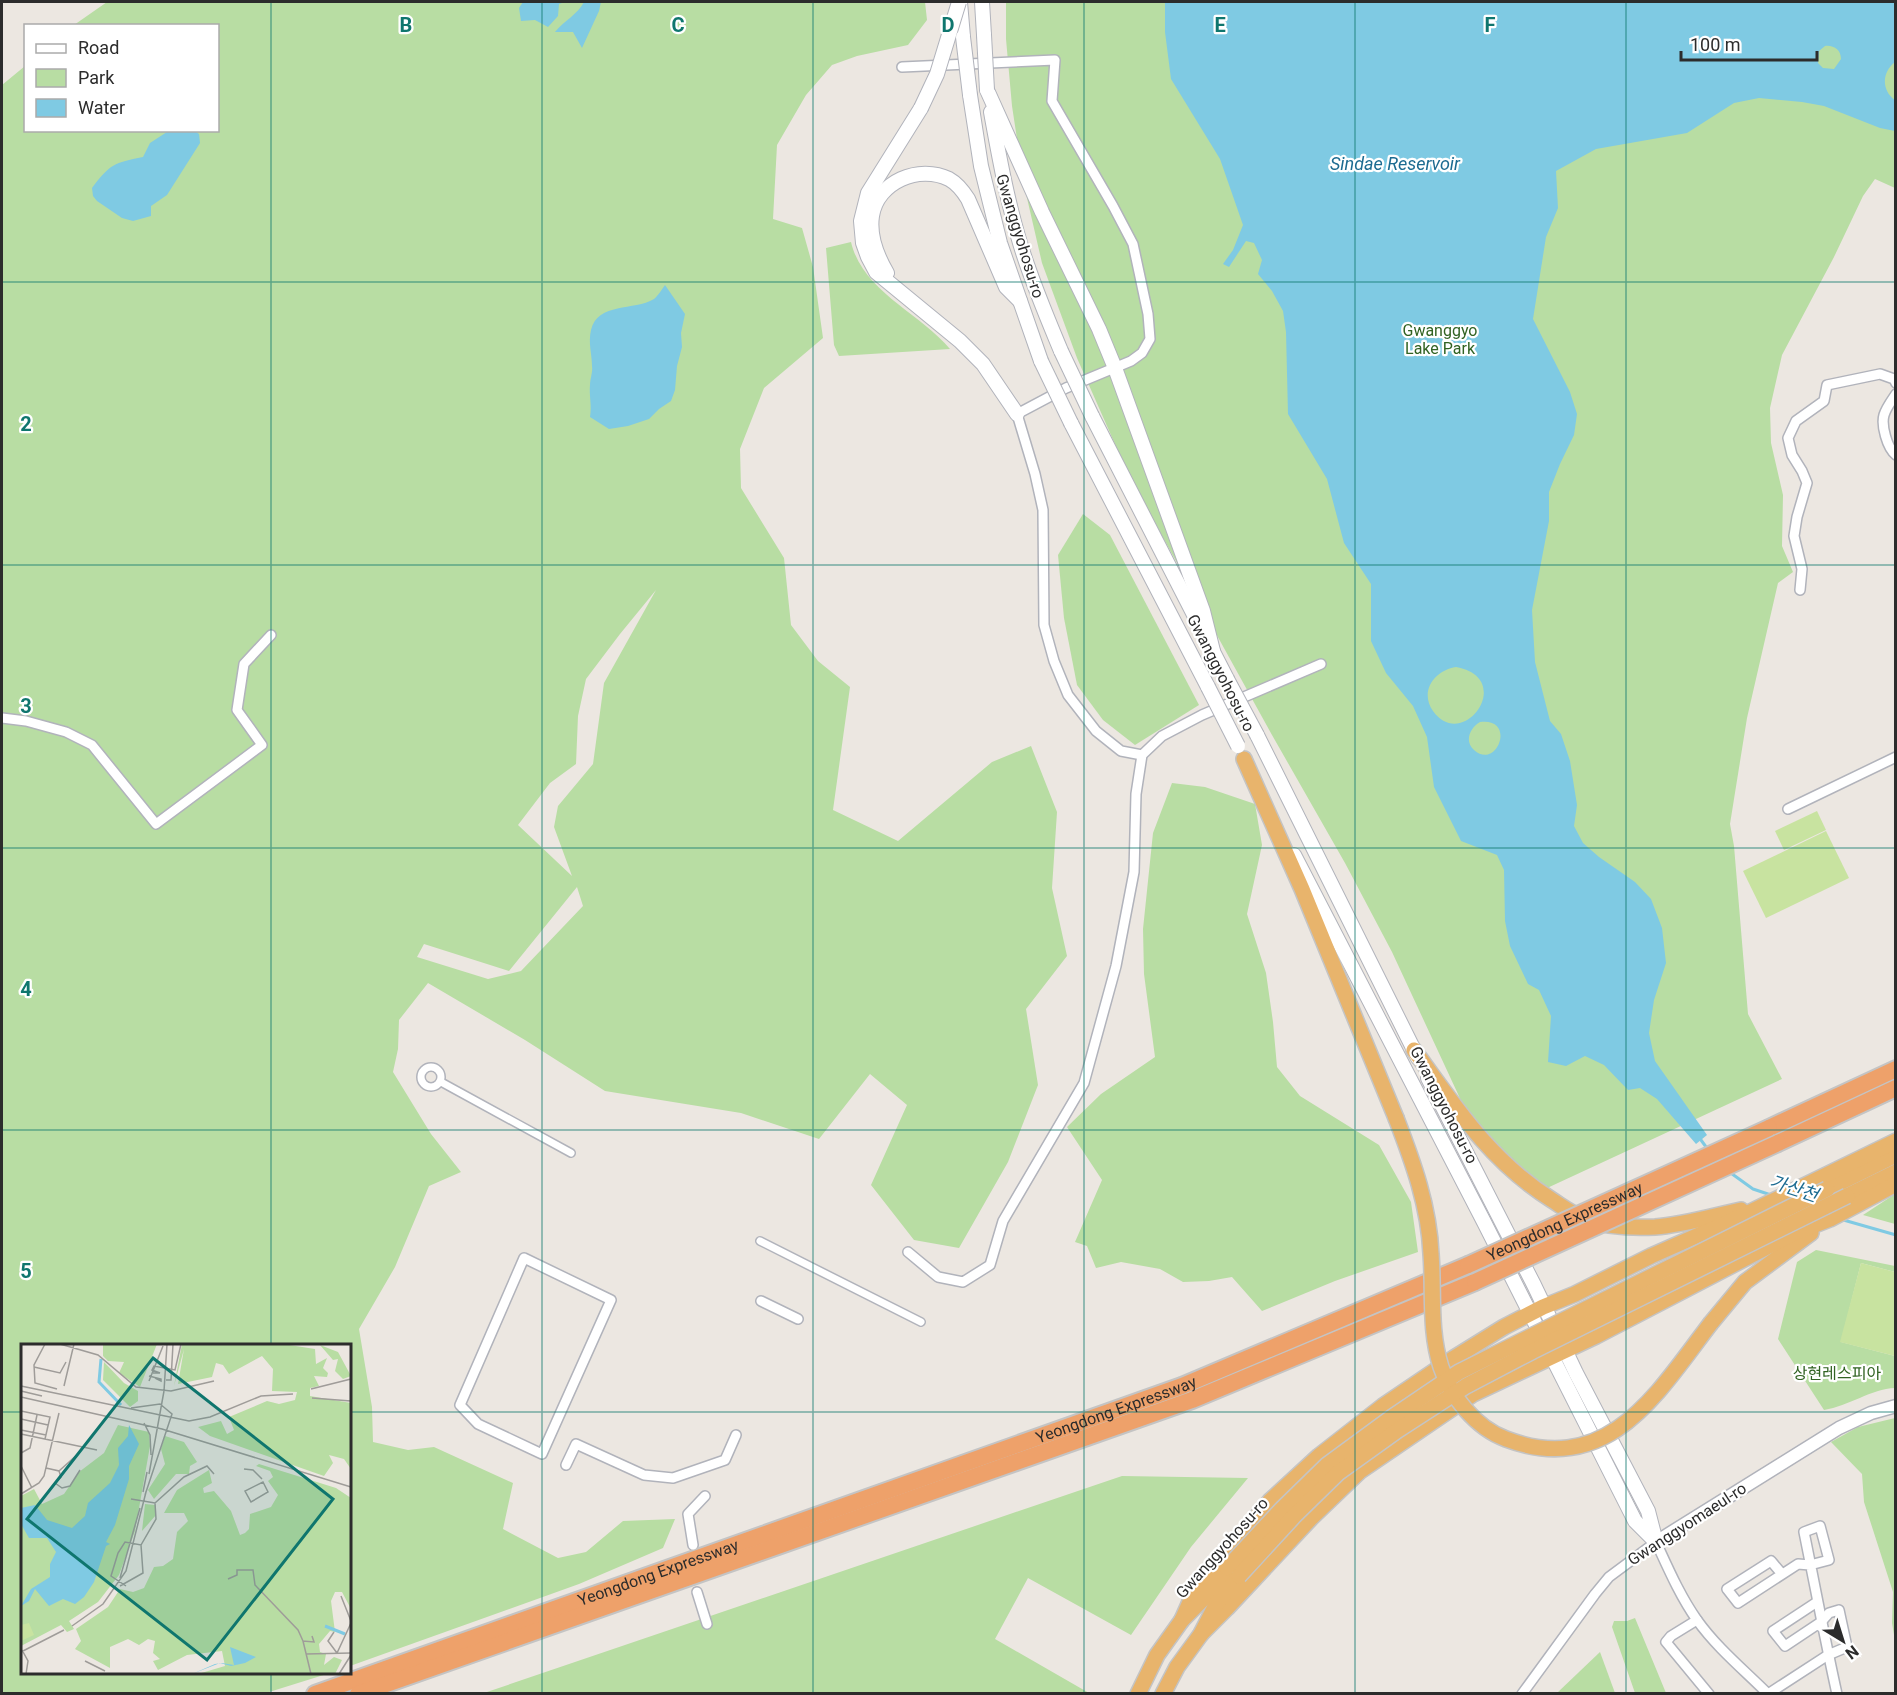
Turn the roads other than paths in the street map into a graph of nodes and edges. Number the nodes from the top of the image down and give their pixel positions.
1 (960, 2) edge
2 (982, 2) edge
3 (903, 68) dead end
4 (987, 90) junction
5 (894, 286) junction
6 (1020, 301) junction
7 (1115, 368) junction
8 (1896, 383) edge
9 (1896, 394) edge
10 (1017, 414) junction
11 (1896, 454) edge
12 (1800, 590) dead end
13 (271, 635) dead end
14 (1213, 651) junction
15 (1321, 664) dead end
16 (2, 718) edge
17 (1241, 753) junction
18 (1142, 755) junction
19 (1896, 757) edge
20 (1788, 809) dead end
21 (1414, 1050) junction
22 (1896, 1069) edge
23 (441, 1082) dead end
24 (1896, 1088) edge
25 (1896, 1141) edge
26 (571, 1153) dead end
27 (1896, 1155) edge
28 (1896, 1172) edge
29 (1896, 1185) edge
30 (1740, 1213) junction
31 (1797, 1237) junction
32 (760, 1241) dead end
33 (908, 1252) dead end
34 (761, 1301) dead end
35 (1536, 1310) junction
36 (798, 1319) dead end
37 (921, 1322) dead end
38 (1559, 1354) junction
39 (1896, 1406) edge
40 (736, 1435) dead end
41 (542, 1454) joint
42 (566, 1465) dead end
43 (705, 1496) dead end
44 (1656, 1542) junction
45 (693, 1545) dead end
46 (1233, 1572) junction
47 (1782, 1575) junction
48 (697, 1592) dead end
49 (1817, 1602) junction
50 (1182, 1620) junction
51 (1697, 1620) junction
52 (1821, 1622) junction
53 (707, 1624) dead end
54 (1201, 1634) junction
55 (1828, 1654) junction
56 (1768, 1693) edge
57 (315, 1694) edge
58 (358, 1694) edge
59 (1138, 1694) edge
60 (1163, 1694) edge
61 (1522, 1694) edge
62 (1709, 1694) edge
63 (1837, 1694) edge

1 - 5 main road, bridge
1 - 6 main road, Gwanggyohosu-ro, bridge
2 - 4 main road, Gwanggyohosu-ro, bridge
3 - 7 street
4 - 7 main road
4 - 14 main road, Gwanggyohosu-ro, bridge
5 - 6 main road
5 - 10 main road
6 - 17 main road, Gwanggyohosu-ro, bridge
7 - 10 street
7 - 14 main road
8 - 12 street
9 - 11 street
10 - 18 street
13 - 16 street
14 - 21 main road, Gwanggyohosu-ro, bridge
15 - 18 street
17 - 31 highway, bridge
17 - 35 main road, Gwanggyohosu-ro
18 - 33 street
19 - 20 street
21 - 30 highway
21 - 35 main road, Gwanggyohosu-ro
22 - 57 highway, Yeongdong Expressway, bridge
23 - 26 street
24 - 58 highway, Yeongdong Expressway, bridge
25 - 30 highway
27 - 46 highway, Gwanggyohosu-ro, bridge
28 - 46 highway, Gwanggyohosu-ro, bridge
29 - 31 highway
30 - 35 highway
31 - 38 highway
32 - 37 street
34 - 36 street
35 - 38 main road, Gwanggyohosu-ro
35 - 50 highway
38 - 44 main road, Gwanggyohosu-ro
38 - 54 highway
39 - 44 street, Gwanggyomaeul-ro
40 - 42 street
41 - 41 street
43 - 45 street
44 - 51 street, Gwanggyohosu-ro
44 - 61 street, Gwanggyomaeul-ro
46 - 50 highway, Gwanggyohosu-ro
46 - 54 highway, Gwanggyohosu-ro
47 - 47 street
47 - 49 street
48 - 53 street
49 - 52 street
49 - 52 street
50 - 59 highway, Gwanggyohosu-ro
51 - 56 street, Gwanggyohosu-ro
51 - 62 street
52 - 55 street
52 - 55 street
54 - 60 highway, Gwanggyohosu-ro
55 - 56 street
55 - 63 street

